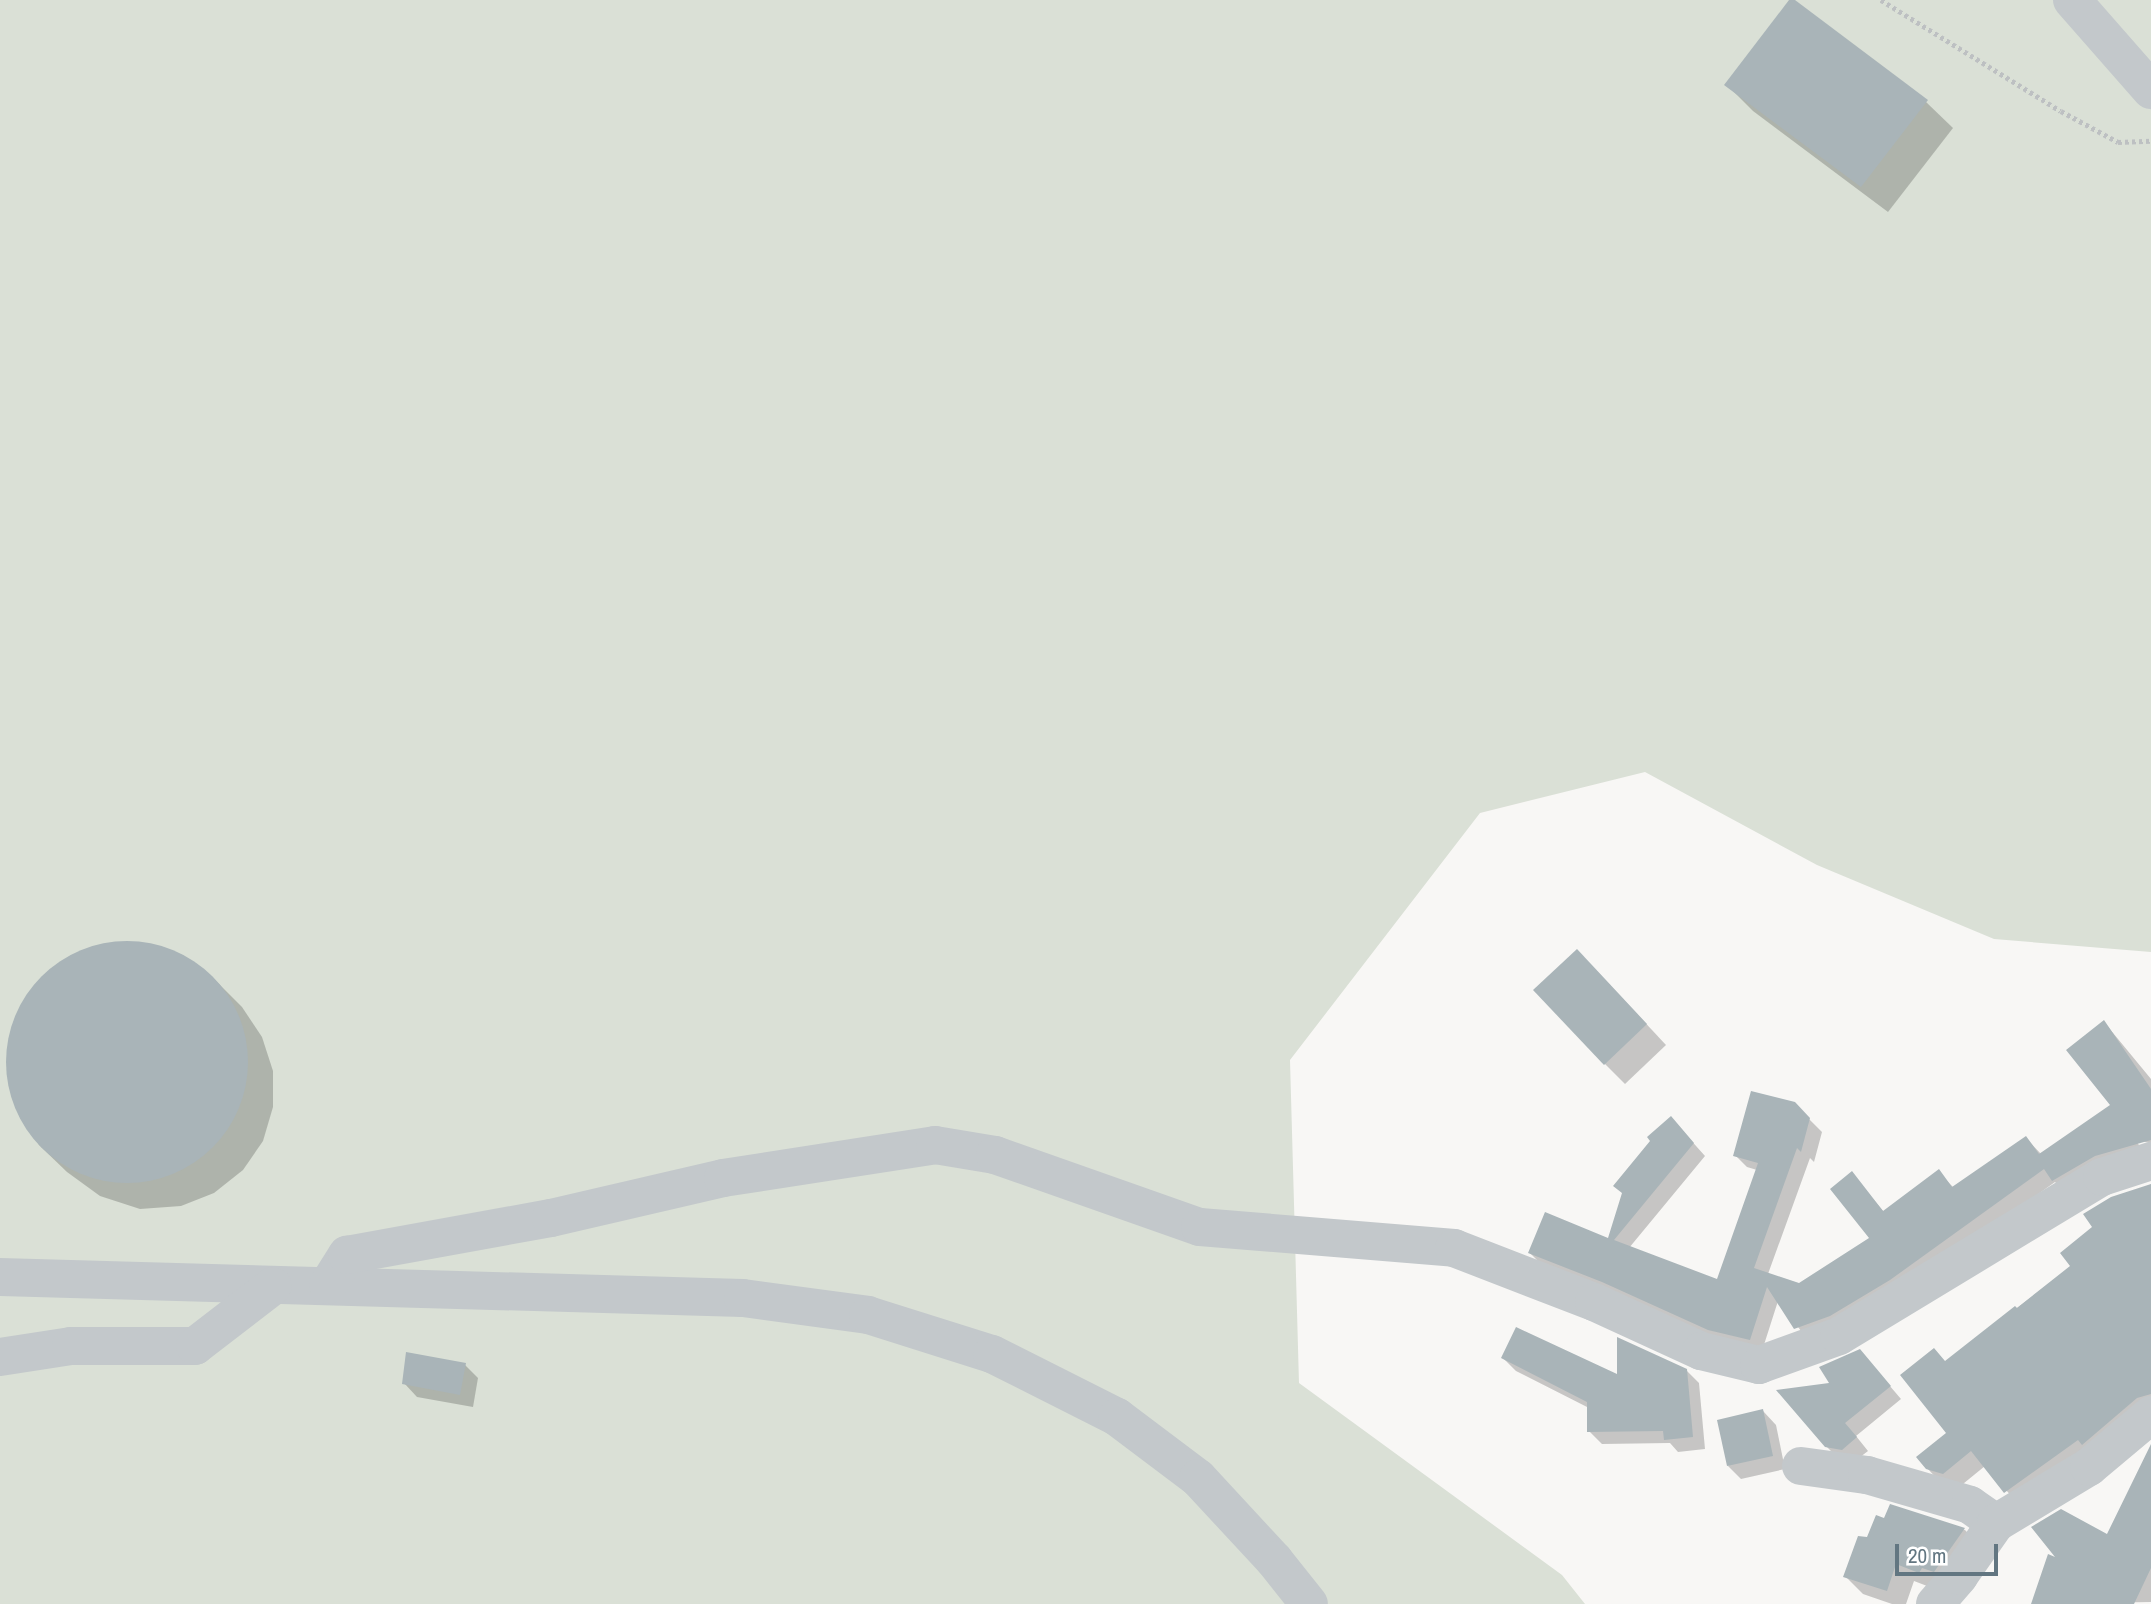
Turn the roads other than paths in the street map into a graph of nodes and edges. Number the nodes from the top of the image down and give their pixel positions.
1 (2072, 0) edge
2 (2151, 90) edge
3 (2151, 1161) edge
4 (0, 1277) edge
5 (328, 1285) junction
6 (273, 1286) junction
7 (0, 1357) edge
8 (2150, 1418) edge
9 (1801, 1466) dead end
10 (1996, 1523) junction
11 (1309, 1604) edge
12 (1935, 1604) edge

1 - 2 street
3 - 5 street
4 - 6 street
5 - 6 street
5 - 11 street
6 - 7 street
8 - 10 street
9 - 10 street
10 - 12 street

